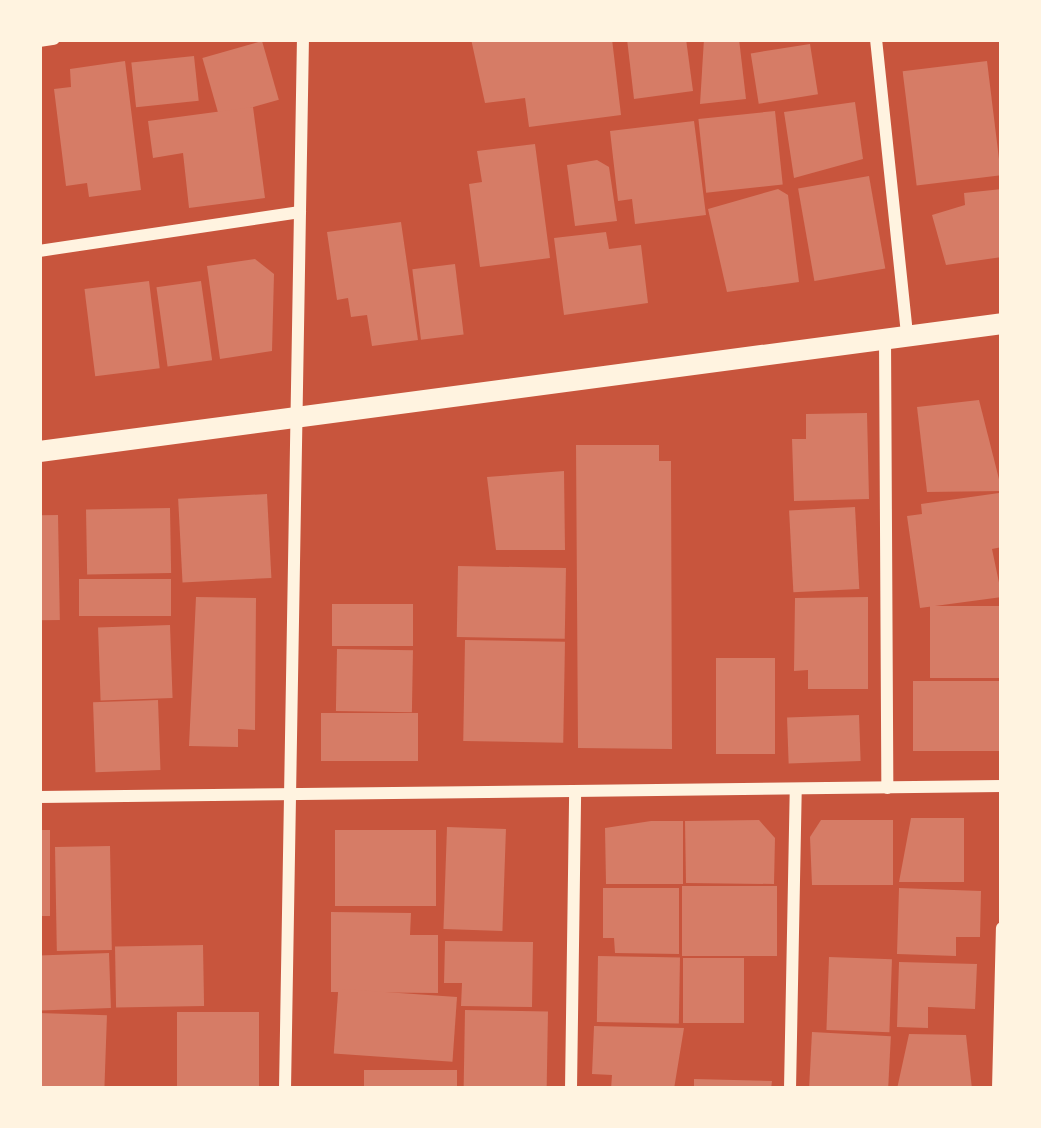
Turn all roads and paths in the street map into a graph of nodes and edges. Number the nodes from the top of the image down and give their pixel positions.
1 (54, 39) edge
2 (303, 39) edge
3 (877, 39) edge
4 (39, 41) edge
5 (300, 212) junction
6 (39, 251) edge
7 (1002, 322) edge
8 (896, 336) junction
9 (298, 416) junction
10 (39, 451) edge
11 (1002, 786) edge
12 (886, 788) junction
13 (796, 789) junction
14 (574, 790) junction
15 (289, 794) junction
16 (39, 797) edge
17 (1002, 928) edge
18 (285, 1089) edge
19 (571, 1089) edge
20 (790, 1089) edge
21 (998, 1089) edge

1 - 4 street
2 - 5 street
3 - 8 street
5 - 6 street
5 - 9 street
7 - 8 street
8 - 9 street
8 - 12 street
9 - 10 street
9 - 15 street
11 - 12 street
12 - 13 street
13 - 14 street
13 - 20 street
14 - 15 street
14 - 19 street
15 - 16 street
15 - 18 street
17 - 21 street

